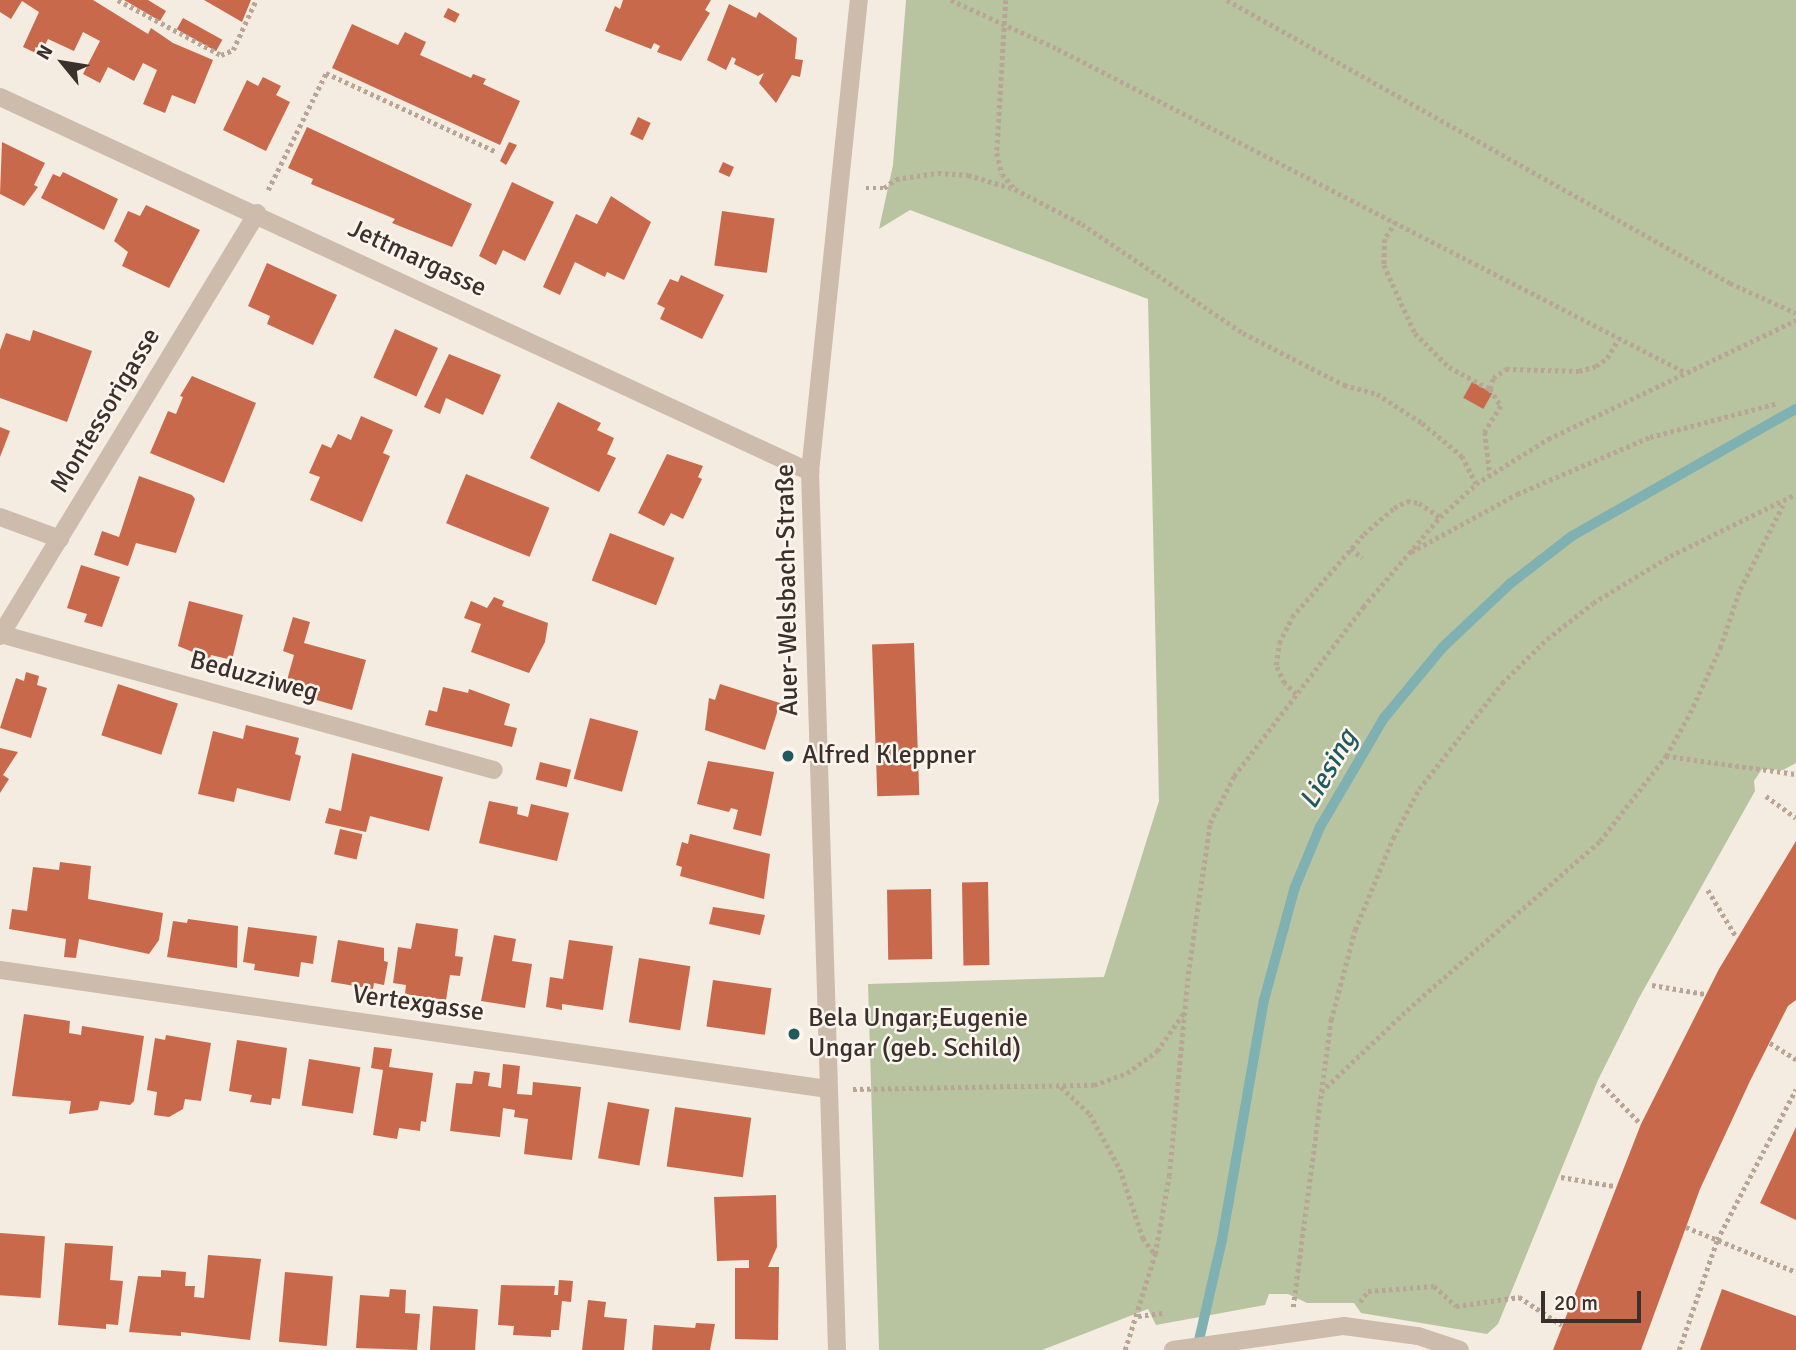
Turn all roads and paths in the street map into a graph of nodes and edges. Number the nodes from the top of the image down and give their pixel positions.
1 (118, 0) edge
2 (256, 0) edge
3 (859, 0) edge
4 (951, 0) edge
5 (1006, 0) edge
6 (1227, 0) edge
7 (1007, 25) junction
8 (0, 97) edge
9 (495, 151) dead end
10 (839, 188) junction
11 (1015, 189) junction
12 (257, 213) junction
13 (1395, 222) junction
14 (1796, 313) edge
15 (1796, 320) edge
16 (1619, 338) junction
17 (1686, 372) junction
18 (1490, 389) junction
19 (1778, 403) dead end
20 (810, 472) junction
21 (1490, 475) junction
22 (1476, 484) junction
23 (1796, 494) edge
24 (1784, 503) junction
25 (0, 517) edge
26 (1440, 517) junction
27 (60, 539) junction
28 (1352, 548) junction
29 (1407, 554) junction
30 (1362, 558) dead end
31 (0, 635) edge
32 (1296, 694) junction
33 (1666, 756) junction
34 (494, 770) dead end
35 (1796, 774) edge
36 (1766, 796) dead end
37 (1796, 818) edge
38 (1707, 890) dead end
39 (1737, 938) dead end
40 (0, 970) edge
41 (1652, 985) dead end
42 (1706, 994) dead end
43 (1186, 1010) junction
44 (1770, 1043) dead end
45 (1796, 1059) edge
46 (1602, 1084) dead end
47 (1060, 1086) junction
48 (828, 1089) junction
49 (1796, 1089) edge
50 (1321, 1093) junction
51 (1641, 1124) dead end
52 (1561, 1177) dead end
53 (1614, 1186) dead end
54 (1686, 1227) dead end
55 (1717, 1240) junction
56 (1155, 1254) junction
57 (1796, 1272) edge
58 (1164, 1313) dead end
59 (1138, 1316) junction
60 (1562, 1325) dead end
61 (1343, 1326) junction
62 (1289, 1334) junction
63 (837, 1350) edge
64 (1125, 1350) edge
65 (1174, 1350) edge
66 (1460, 1350) edge
67 (1679, 1350) edge

1 - 2 path
3 - 10 street, Auer-Welsbach-Straße
4 - 7 path
5 - 7 path
6 - 14 path
7 - 11 path
7 - 13 path
8 - 12 street, Jettmargasse
9 - 12 path
10 - 11 path
10 - 20 street, Auer-Welsbach-Straße
11 - 22 path
12 - 20 street, Jettmargasse
12 - 27 street, Montessorigasse
13 - 16 path
13 - 18 path
15 - 17 path
16 - 17 path
16 - 18 path
17 - 21 path
18 - 21 path
19 - 29 path
20 - 48 street, Auer-Welsbach-Straße
21 - 22 path
22 - 26 path
23 - 24 path
24 - 33 path
24 - 50 path
25 - 27 street
26 - 28 path
26 - 29 path
27 - 31 street, Montessorigasse
28 - 30 path
28 - 32 path
29 - 32 path
31 - 34 street, Beduzziweg
32 - 43 path
33 - 35 path
33 - 50 path
36 - 37 path
38 - 39 path
40 - 48 street, Vertexgasse
41 - 42 path
43 - 47 path
43 - 56 path
44 - 45 path
46 - 51 path
47 - 48 path
47 - 56 path
48 - 63 street, Auer-Welsbach-Straße
49 - 55 path
50 - 62 path
52 - 53 path
54 - 55 path
55 - 57 path
55 - 67 path
56 - 59 path
58 - 59 path
59 - 64 path
60 - 61 path
61 - 62 street
61 - 66 street
62 - 65 street

